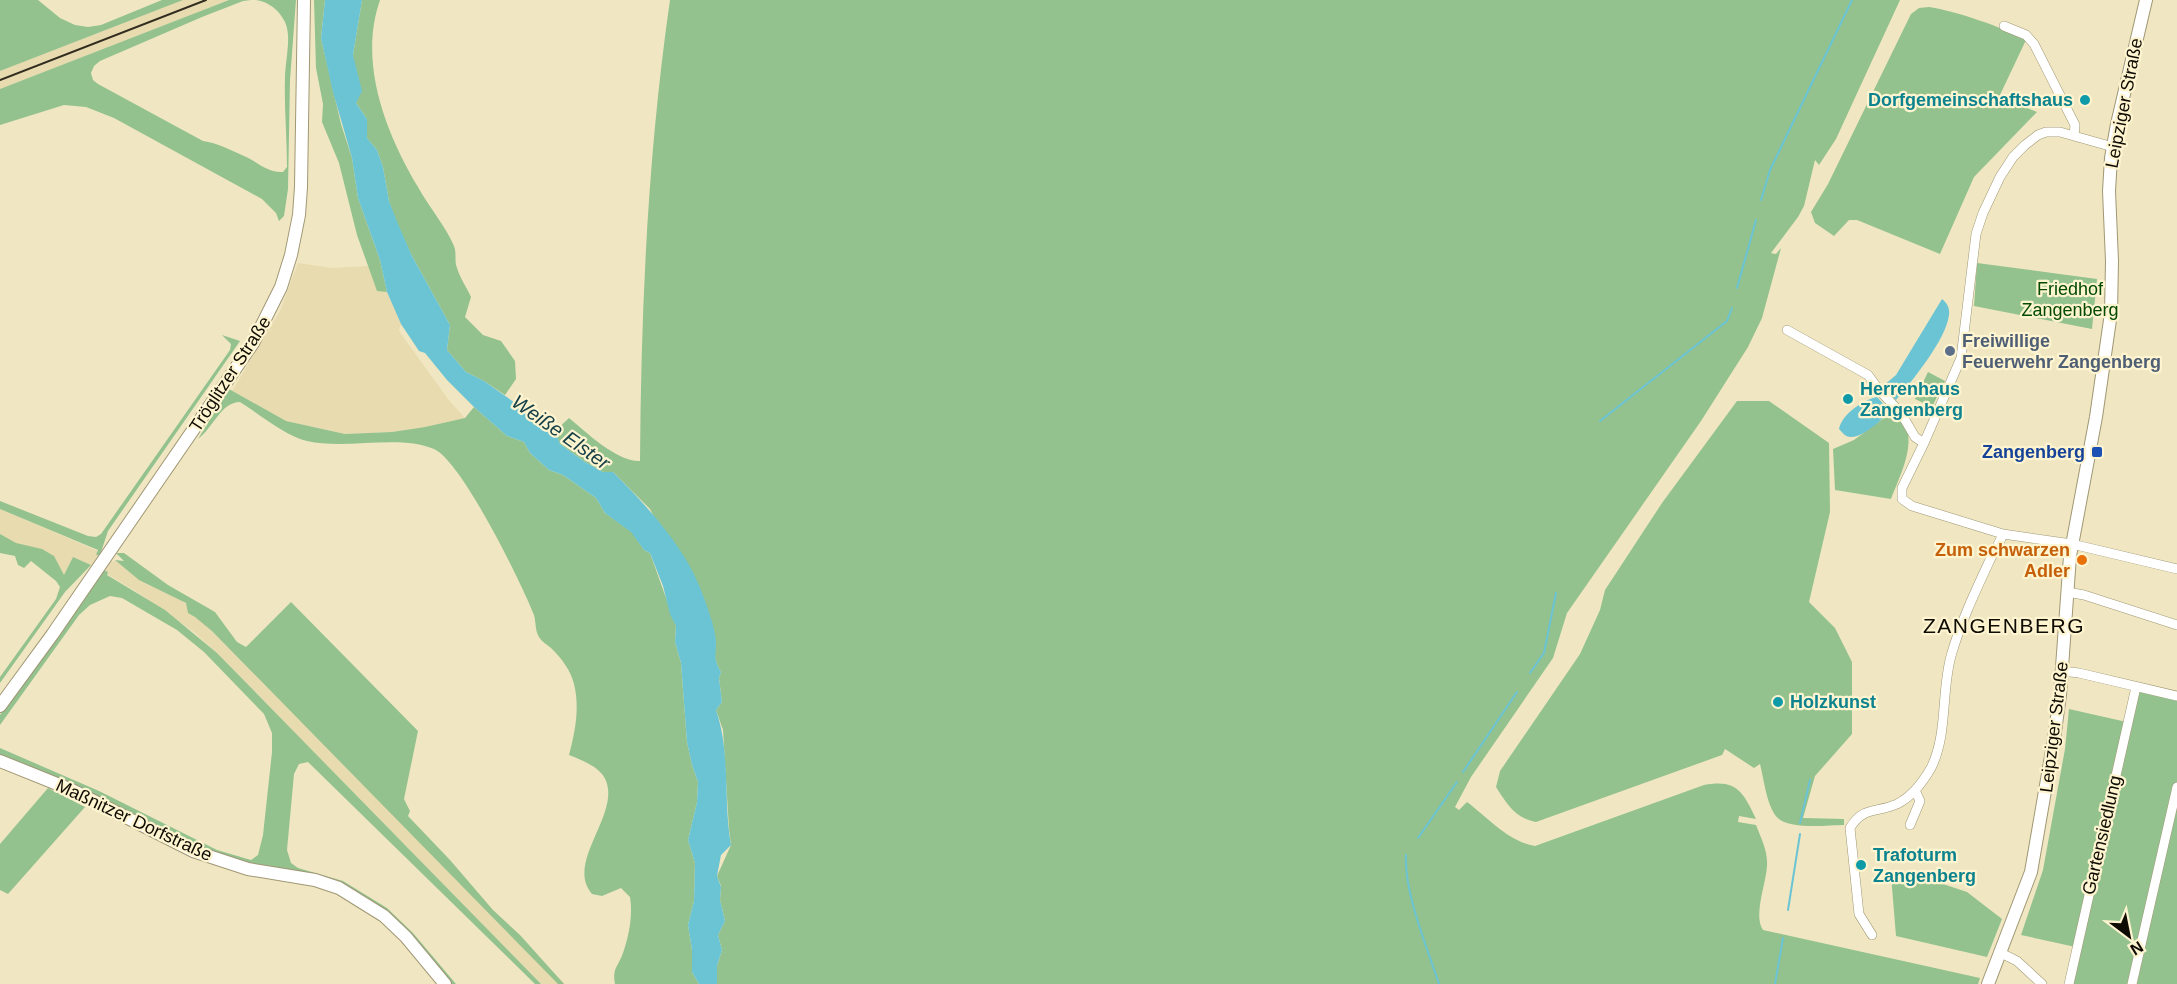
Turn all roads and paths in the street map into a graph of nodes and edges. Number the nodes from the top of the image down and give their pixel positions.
1 (2146, 0) edge
2 (304, 2) edge
3 (2004, 26) dead end
4 (2074, 136) junction
5 (2113, 147) junction
6 (1787, 330) dead end
7 (1924, 443) junction
8 (2004, 534) junction
9 (2072, 544) junction
10 (2177, 569) edge
11 (2067, 592) junction
12 (2177, 625) edge
13 (2062, 671) junction
14 (2136, 687) junction
15 (2177, 696) edge
16 (0, 706) edge
17 (0, 761) edge
18 (2177, 788) edge
19 (1915, 790) junction
20 (1910, 825) dead end
21 (1872, 935) dead end
22 (2001, 953) junction
23 (445, 984) edge
24 (1988, 984) edge
25 (2042, 984) edge
26 (2069, 984) edge
27 (2132, 984) edge

1 - 5 street, Leipziger Straße
2 - 16 street, Tröglitzer Straße
3 - 4 street
4 - 5 street
4 - 7 street
5 - 9 street, Leipziger Straße
6 - 7 street
7 - 8 street
8 - 9 street
8 - 19 street
9 - 10 street
9 - 11 street, Leipziger Straße
11 - 12 street
11 - 13 street, Leipziger Straße
13 - 14 street
13 - 22 street, Leipziger Straße
14 - 15 street
14 - 26 street, Gartensiedlung
17 - 23 street, Maßnitzer Dorfstraße
18 - 27 street
19 - 20 street
19 - 21 street
22 - 24 street, Leipziger Straße
22 - 25 street

